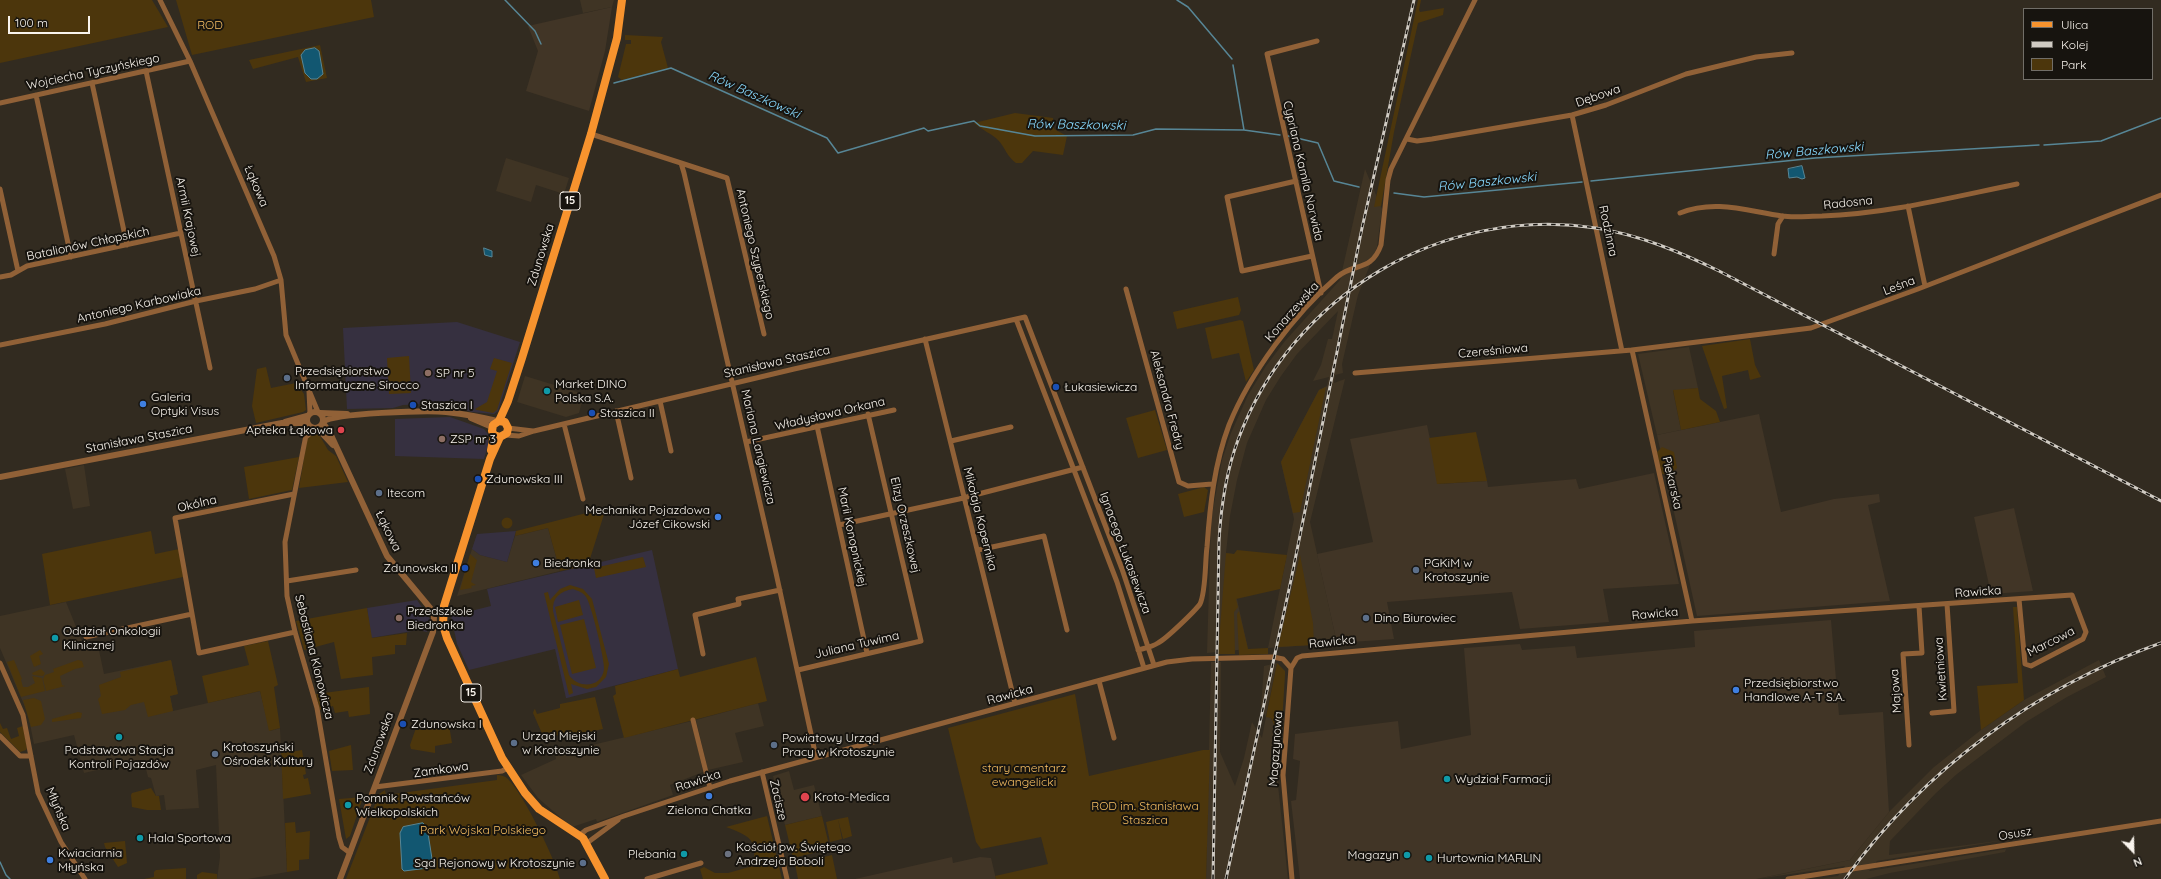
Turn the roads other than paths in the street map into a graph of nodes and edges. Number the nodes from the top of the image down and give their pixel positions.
1 (160, 0) edge
2 (622, 0) edge
3 (1475, 0) edge
4 (1316, 41) dead end
5 (1792, 53) dead end
6 (190, 61) junction
7 (146, 71) junction
8 (92, 83) junction
9 (36, 95) junction
10 (0, 103) edge
11 (1572, 115) junction
12 (591, 134) junction
13 (1407, 139) junction
14 (681, 163) junction
15 (1296, 181) junction
16 (2017, 184) dead end
17 (0, 189) edge
18 (2161, 195) edge
19 (1908, 206) junction
20 (1680, 212) dead end
21 (1783, 216) junction
22 (181, 233) junction
23 (127, 245) junction
24 (1774, 254) dead end
25 (1312, 256) junction
26 (71, 257) junction
27 (18, 271) junction
28 (0, 277) edge
29 (281, 280) junction
30 (1925, 286) junction
31 (1126, 289) dead end
32 (1321, 293) junction
33 (196, 301) junction
34 (1025, 317) joint
35 (1016, 319) junction
36 (764, 334) dead end
37 (925, 339) junction
38 (0, 345) edge
39 (1632, 350) junction
40 (1622, 351) junction
41 (210, 368) dead end
42 (1354, 373) dead end
43 (733, 383) junction
44 (309, 388) junction
45 (660, 401) junction
46 (894, 410) dead end
47 (616, 411) junction
48 (319, 413) junction
49 (868, 414) junction
50 (352, 415) junction
51 (308, 419) junction
52 (323, 423) junction
53 (564, 424) junction
54 (817, 426) junction
55 (1010, 427) dead end
56 (316, 428) junction
57 (500, 428) junction
58 (306, 437) junction
59 (951, 441) junction
60 (746, 442) junction
61 (336, 448) junction
62 (671, 451) dead end
63 (1083, 467) junction
64 (1074, 470) junction
65 (0, 477) edge
66 (631, 478) dead end
67 (1212, 484) junction
68 (294, 494) junction
69 (964, 496) junction
70 (583, 499) dead end
71 (892, 513) junction
72 (838, 525) junction
73 (978, 550) junction
74 (356, 570) dead end
75 (1124, 576) junction
76 (1116, 579) junction
77 (287, 581) junction
78 (780, 590) junction
79 (2072, 595) joint
80 (2019, 599) junction
81 (1947, 604) junction
82 (1919, 606) junction
83 (192, 614) junction
84 (434, 615) joint
85 (1692, 621) junction
86 (1067, 630) dead end
87 (295, 632) junction
88 (86, 637) dead end
89 (921, 641) joint
90 (1148, 647) junction
91 (1138, 650) junction
92 (867, 653) junction
93 (703, 654) dead end
94 (0, 663) edge
95 (1154, 666) junction
96 (1144, 668) junction
97 (1291, 668) junction
98 (798, 670) junction
99 (1099, 681) junction
100 (1015, 704) junction
101 (1932, 713) dead end
102 (694, 720) dead end
103 (0, 736) edge
104 (1114, 738) dead end
105 (1909, 745) dead end
106 (31, 756) junction
107 (816, 757) junction
108 (508, 768) junction
109 (762, 772) junction
110 (375, 787) junction
111 (710, 788) junction
112 (624, 816) junction
113 (2161, 821) edge
114 (580, 835) junction
115 (587, 843) junction
116 (350, 853) junction
117 (701, 864) dead end
118 (85, 879) edge
119 (340, 879) edge
120 (605, 879) edge
121 (647, 879) edge
122 (787, 879) edge
123 (1292, 879) edge
124 (1788, 879) edge

1 - 6 street, Łąkowa
2 - 12 main road, Zdunowska / 15
3 - 13 street, Konarzewska
4 - 15 street, Cypriana Kamila Norwida
5 - 11 street, Dębowa
6 - 7 street, Wojciecha Tyczyńskiego
6 - 29 street, Łąkowa
7 - 8 street, Wojciecha Tyczyńskiego
7 - 22 street, Armii Krajowej
8 - 9 street, Wojciecha Tyczyńskiego
8 - 23 street
9 - 10 street, Wojciecha Tyczyńskiego
9 - 26 street
11 - 13 street, Dębowa
11 - 40 street, Rodzinna
12 - 14 street
12 - 57 main road, Zdunowska / 15
13 - 32 street, Konarzewska
14 - 36 street, Antoniego Szyperskiego
14 - 43 street, Mariana Langiewicza
15 - 25 street, Cypriana Kamila Norwida
15 - 25 street
16 - 19 street, Radosna
17 - 27 street
18 - 30 street, Leśna
19 - 21 street, Radosna
19 - 30 street
20 - 21 street, Radosna
21 - 24 street
22 - 23 street, Batalionów Chłopskich
22 - 33 street, Armii Krajowej
23 - 26 street, Batalionów Chłopskich
25 - 32 street, Cypriana Kamila Norwida
26 - 27 street, Batalionów Chłopskich
27 - 28 street, Batalionów Chłopskich
29 - 33 street, Antoniego Karbowiaka
29 - 44 street, Łąkowa
30 - 39 street, Leśna
31 - 67 street, Aleksandra Fredry
32 - 67 street, Konarzewska
33 - 38 street, Antoniego Karbowiaka
33 - 41 street, Armii Krajowej
34 - 35 street, Stanisława Staszica
34 - 63 street, Ignacego Łukasiewicza
35 - 37 street, Stanisława Staszica
35 - 64 street, Ignacego Łukasiewicza
37 - 43 street, Stanisława Staszica
37 - 59 street, Mikołaja Kopernika
39 - 40 street, Czereśniowa
39 - 85 street, Piekarska
40 - 42 street, Czereśniowa
43 - 45 street, Stanisława Staszica
43 - 60 street, Mariana Langiewicza
44 - 48 street, Łąkowa
44 - 51 street, Łąkowa
45 - 47 street, Stanisława Staszica
45 - 62 street
46 - 49 street, Władysława Orkana
47 - 53 street, Stanisława Staszica
47 - 66 street
48 - 50 street, Stanisława Staszica
48 - 51 street, Stanisława Staszica
48 - 52 street, Łąkowa
49 - 54 street, Władysława Orkana
49 - 71 street, Elizy Orzeszkowej
50 - 52 street, Stanisława Staszica
50 - 57 street, Stanisława Staszica
51 - 56 street, Łąkowa
51 - 58 street, Sebastiana Klonowicza
51 - 65 street, Stanisława Staszica
52 - 56 street
52 - 61 street, Łąkowa
53 - 57 street, Stanisława Staszica
53 - 70 street
54 - 60 street, Władysława Orkana
54 - 72 street, Marii Konopnickiej
55 - 59 street
56 - 58 street
56 - 61 street, Łąkowa
57 - 108 main road, Zdunowska / 15
58 - 68 street, Sebastiana Klonowicza
59 - 69 street, Mikołaja Kopernika
60 - 78 street, Mariana Langiewicza
61 - 84 street, Łąkowa
63 - 64 street
63 - 75 street, Ignacego Łukasiewicza
64 - 69 street
64 - 76 street, Ignacego Łukasiewicza
67 - 90 street, Konarzewska
68 - 77 street, Sebastiana Klonowicza
68 - 83 street, Okólna
69 - 71 street
69 - 73 street, Mikołaja Kopernika
71 - 72 street
71 - 89 street, Elizy Orzeszkowej
72 - 92 street, Marii Konopnickiej
73 - 86 street
73 - 100 street, Mikołaja Kopernika
74 - 77 street
75 - 76 street
75 - 90 street, Ignacego Łukasiewicza
76 - 91 street, Ignacego Łukasiewicza
77 - 87 street, Sebastiana Klonowicza
78 - 93 street
78 - 98 street, Mariana Langiewicza
79 - 80 street, Rawicka
79 - 80 street, Marcowa
80 - 81 street, Rawicka
81 - 82 street, Rawicka
81 - 101 street, Kwietniowa
82 - 85 street, Rawicka
82 - 105 street, Majowa
83 - 87 street, Okólna
83 - 88 street
84 - 110 street, Zdunowska
85 - 97 street, Rawicka
87 - 116 street, Sebastiana Klonowicza
89 - 92 street, Juliana Tuwima
90 - 91 street
90 - 95 street, Ignacego Łukasiewicza
91 - 96 street, Ignacego Łukasiewicza
92 - 98 street, Juliana Tuwima
94 - 106 street, Młyńska
95 - 96 street, Rawicka
95 - 97 street, Rawicka
96 - 99 street, Rawicka
97 - 123 street, Magazynowa
98 - 107 street, Mariana Langiewicza
99 - 100 street, Rawicka
99 - 104 street
100 - 107 street, Rawicka
102 - 111 street
103 - 106 street
106 - 118 street, Młyńska
107 - 109 street, Rawicka
108 - 110 street, Zamkowa
108 - 114 main road, 15
109 - 111 street, Rawicka
109 - 122 street, Zacisze
110 - 116 street, Zdunowska
111 - 112 street, Rawicka
112 - 114 street, Rawicka
112 - 115 street, Rawicka
113 - 124 street, Osusz
114 - 115 main road, 15
115 - 120 main road, 15
116 - 119 street, Zdunowska
117 - 121 street

